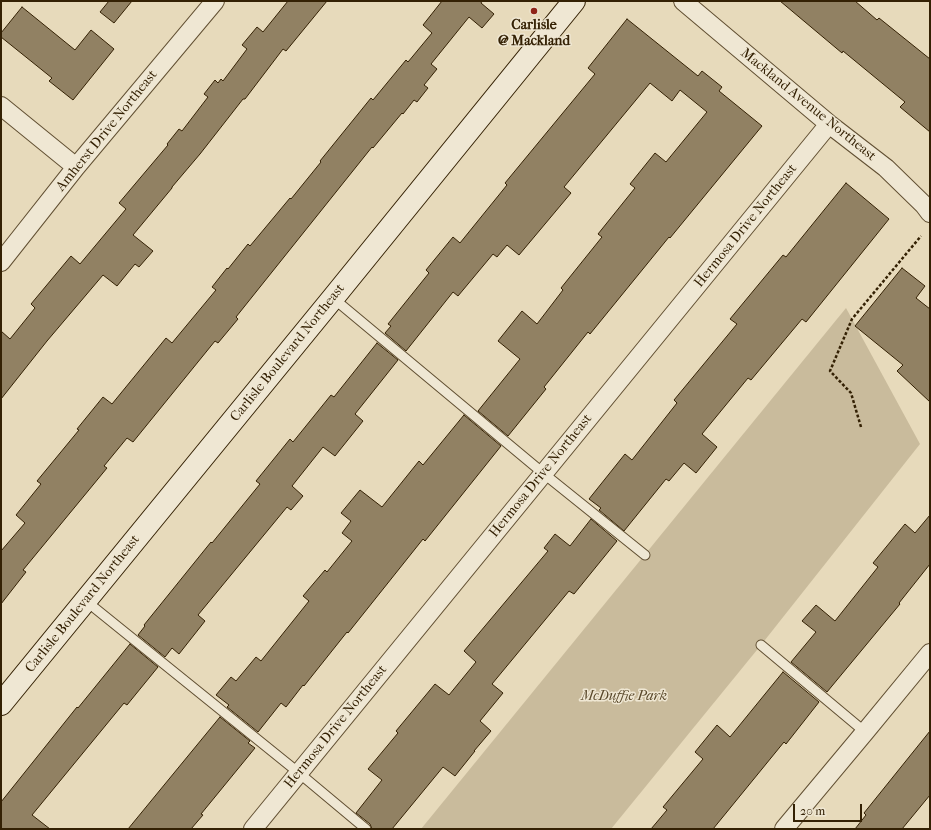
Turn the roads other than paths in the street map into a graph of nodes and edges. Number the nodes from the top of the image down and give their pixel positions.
1 (215, 1) edge
2 (574, 1) edge
3 (683, 1) edge
4 (1, 106) edge
5 (829, 124) junction
6 (76, 167) junction
7 (930, 213) edge
8 (1, 262) edge
9 (333, 298) junction
10 (543, 473) junction
11 (644, 555) dead end
12 (86, 601) junction
13 (761, 645) dead end
14 (930, 653) edge
15 (1, 704) edge
16 (865, 732) junction
17 (298, 773) junction
18 (252, 829) edge
19 (366, 829) edge
20 (784, 829) edge

1 - 6 street, Amherst Drive Northeast
2 - 9 main road, Carlisle Boulevard Northeast
3 - 5 street, Mackland Avenue Northeast
4 - 6 street
5 - 7 street, Mackland Avenue Northeast
5 - 10 street, Hermosa Drive Northeast
6 - 8 street, Amherst Drive Northeast
9 - 10 lane
9 - 12 main road, Carlisle Boulevard Northeast
10 - 11 lane
10 - 17 street, Hermosa Drive Northeast
12 - 15 main road, Carlisle Boulevard Northeast
12 - 17 lane
13 - 16 lane
14 - 16 street
16 - 20 street
17 - 18 street, Hermosa Drive Northeast
17 - 19 lane

